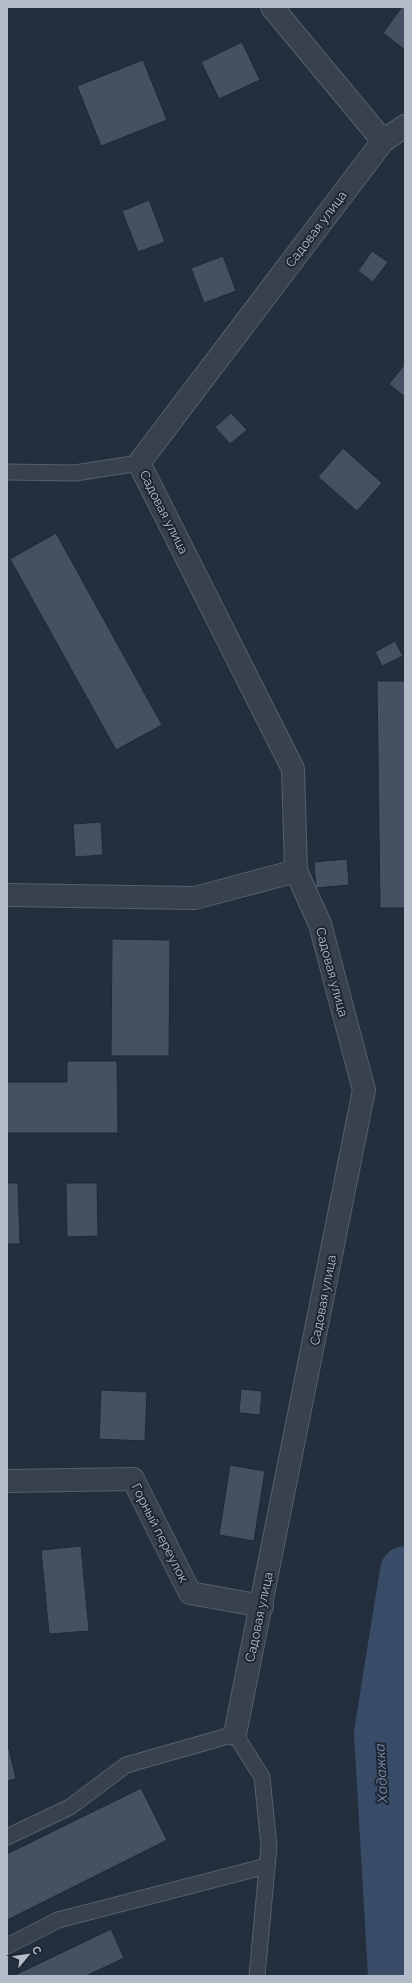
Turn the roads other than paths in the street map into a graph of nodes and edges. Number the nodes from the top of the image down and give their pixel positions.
1 (272, 7) edge
2 (405, 126) edge
3 (383, 141) junction
4 (139, 463) junction
5 (7, 472) edge
6 (296, 870) junction
7 (7, 895) edge
8 (7, 1480) edge
9 (262, 1606) junction
10 (235, 1734) junction
11 (7, 1837) edge
12 (267, 1866) junction
13 (7, 1946) edge
14 (257, 1976) edge

1 - 3 street
2 - 3 street, Садовая улица
3 - 4 street, Садовая улица
4 - 5 lane
4 - 6 street, Садовая улица
6 - 7 street
6 - 9 street, Садовая улица
8 - 9 street, Горный переулок
9 - 10 street, Садовая улица
10 - 11 lane
10 - 12 lane
12 - 13 lane
12 - 14 lane

